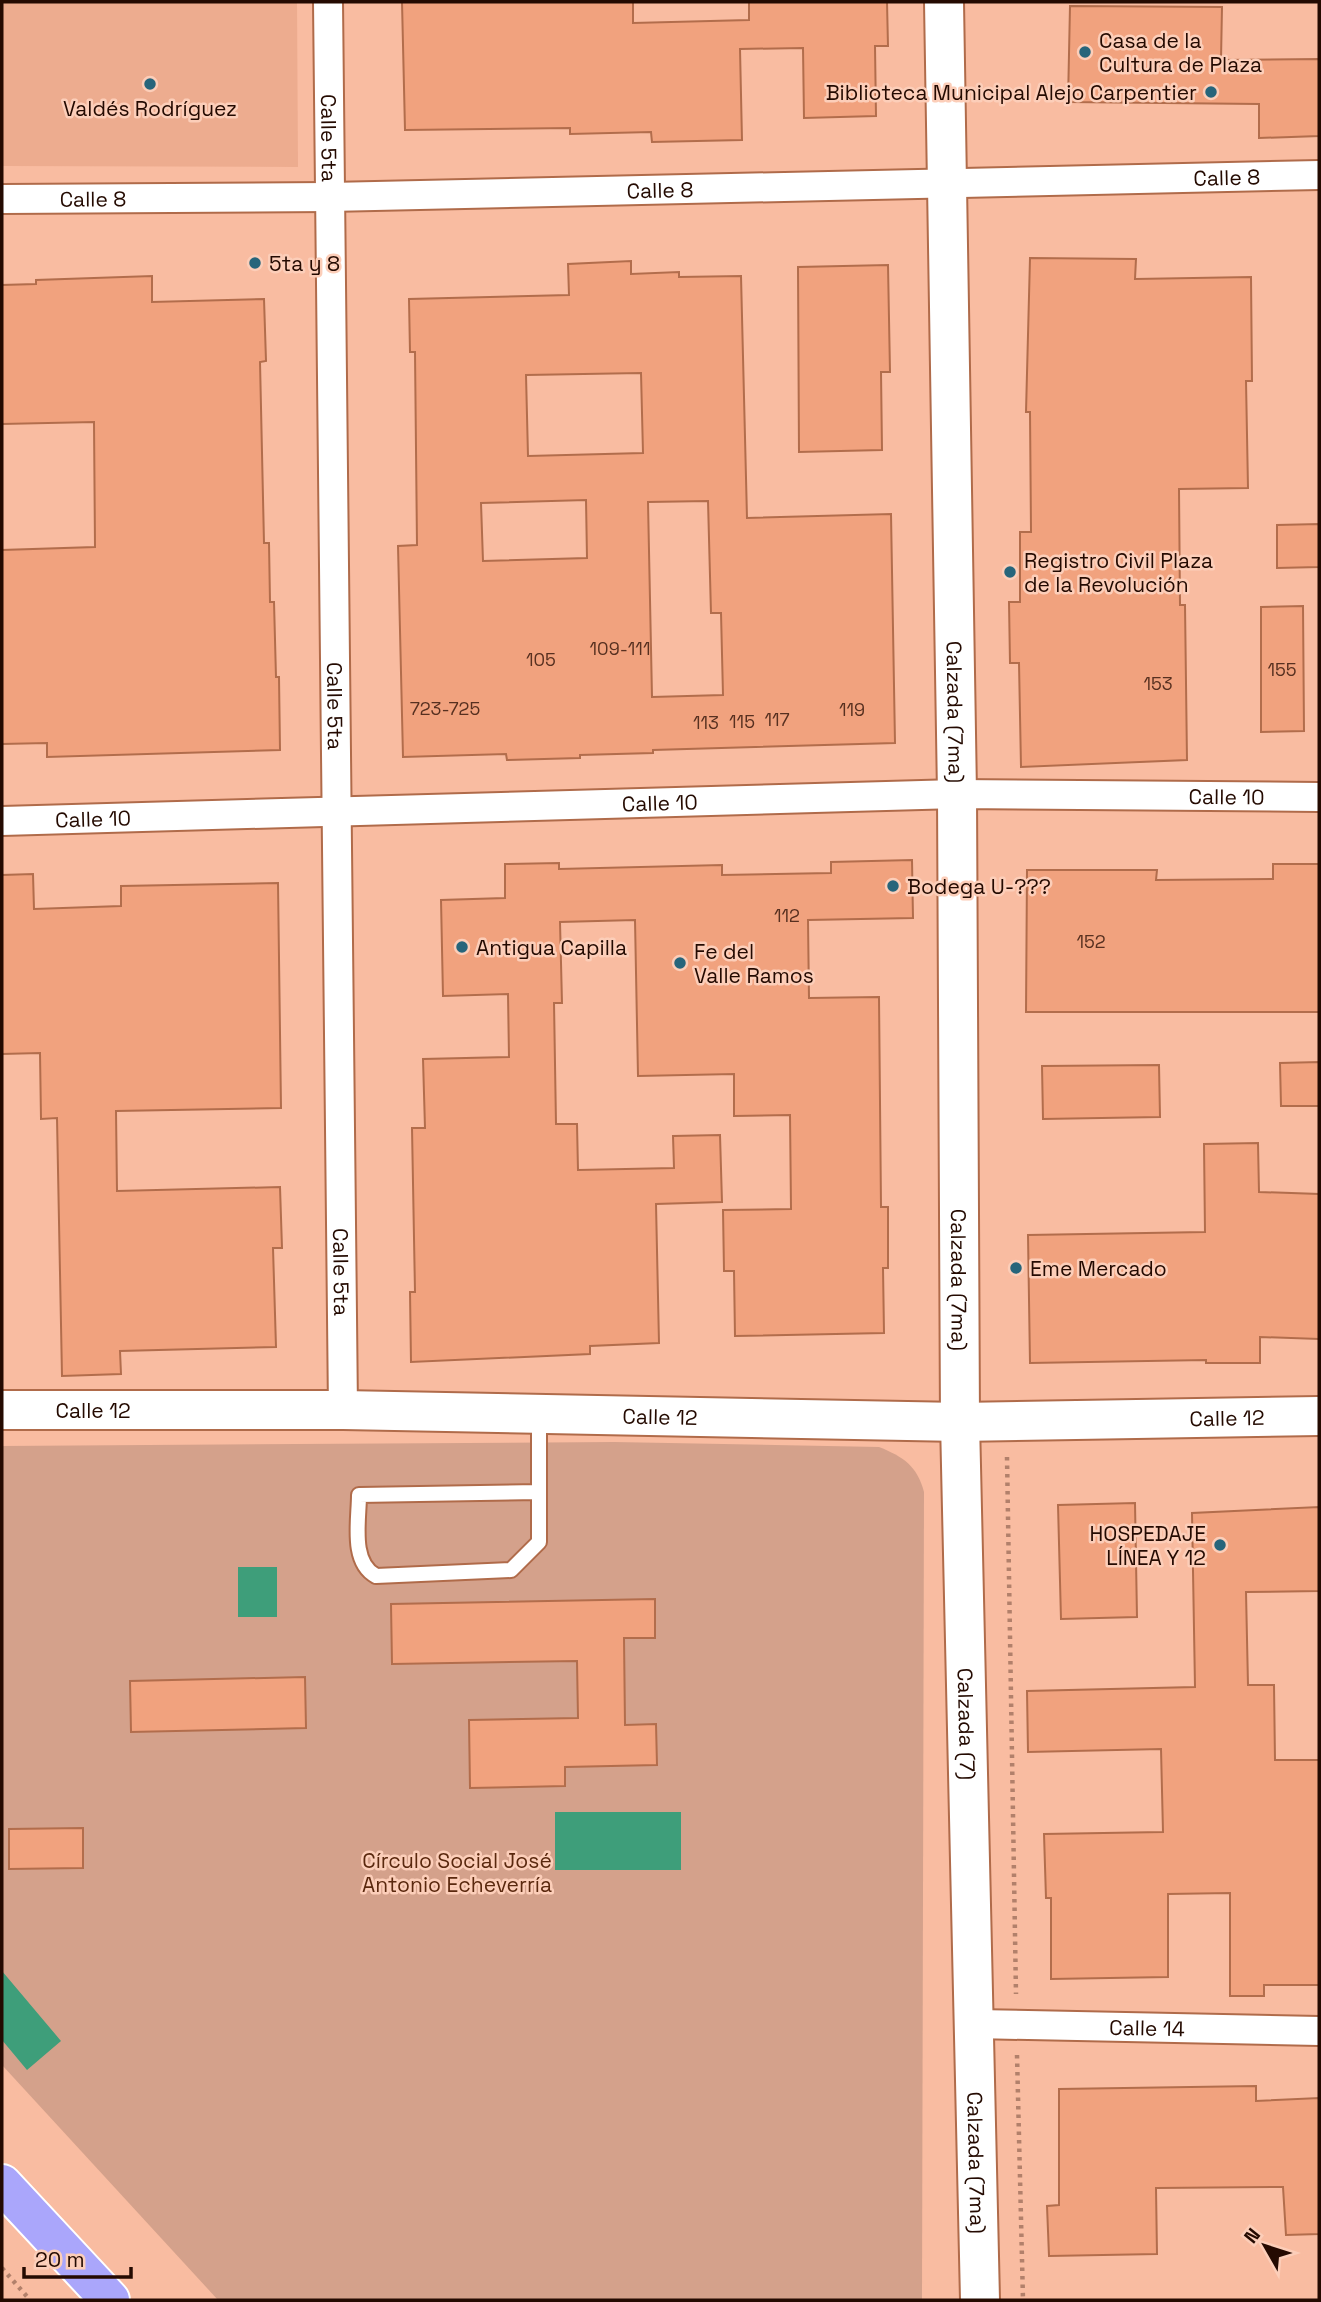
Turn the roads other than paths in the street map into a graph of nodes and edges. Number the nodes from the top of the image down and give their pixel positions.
1 (328, 2) edge
2 (944, 2) edge
3 (1319, 176) edge
4 (945, 184) junction
5 (330, 197) junction
6 (2, 198) edge
7 (957, 794) junction
8 (1319, 797) edge
9 (336, 810) junction
10 (2, 821) edge
11 (2, 1410) edge
12 (343, 1410) junction
13 (539, 1414) junction
14 (1319, 1416) edge
15 (960, 1422) junction
16 (538, 1492) junction
17 (975, 2024) junction
18 (1319, 2031) edge
19 (2, 2184) edge
20 (110, 2300) edge
21 (980, 2300) edge

1 - 5 street, Calle 5ta
2 - 4 main road, Calzada (7ma)
3 - 4 street, Calle 8
4 - 5 street, Calle 8
4 - 7 main road, Calzada (7ma)
5 - 6 street, Calle 8
5 - 9 street, Calle 5ta
7 - 8 street, Calle 10
7 - 9 street, Calle 10
7 - 15 main road, Calzada (7ma)
9 - 10 street, Calle 10
9 - 12 street, Calle 5ta
11 - 12 main road, Calle 12
12 - 13 main road, Calle 12
13 - 15 main road, Calle 12
13 - 16 lane
14 - 15 main road, Calle 12
15 - 17 main road, Calzada (7)
16 - 16 lane
17 - 18 street, Calle 14
17 - 21 main road, Calzada (7ma)
19 - 20 highway

